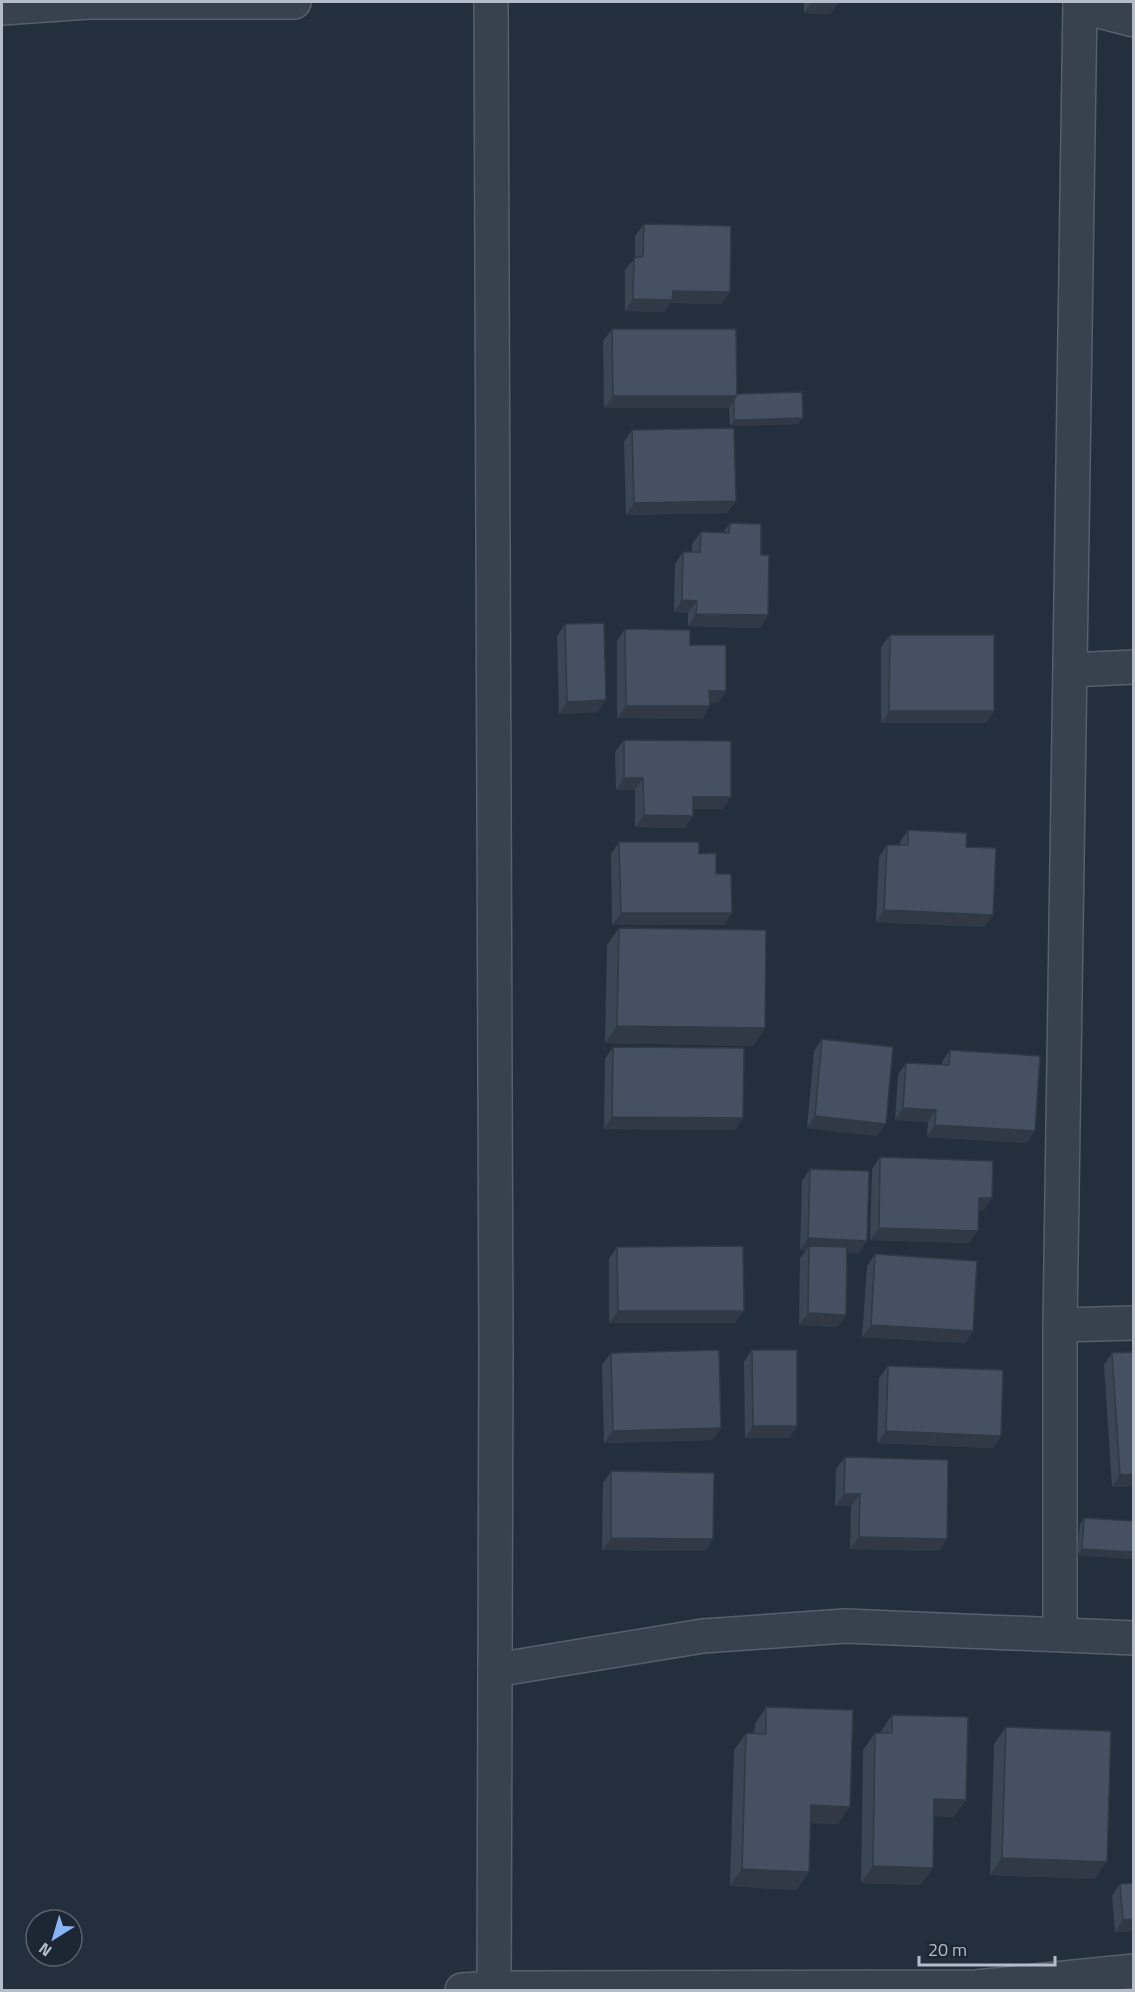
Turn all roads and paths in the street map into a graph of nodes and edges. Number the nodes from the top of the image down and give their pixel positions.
1 (294, 2) edge
2 (491, 2) edge
3 (1080, 4) edge
4 (2, 8) edge
5 (1134, 20) edge
6 (1134, 667) edge
7 (1070, 670) junction
8 (1134, 1323) edge
9 (1060, 1325) junction
10 (1060, 1633) junction
11 (1134, 1638) edge
12 (495, 1670) junction
13 (1134, 1971) edge
14 (976, 1989) edge
15 (483, 1990) edge

1 - 4 street
2 - 12 street
3 - 5 street
3 - 7 street
6 - 7 street
7 - 9 street
8 - 9 street
9 - 10 street
10 - 11 street
10 - 12 street
12 - 15 street
13 - 14 street
14 - 15 street

